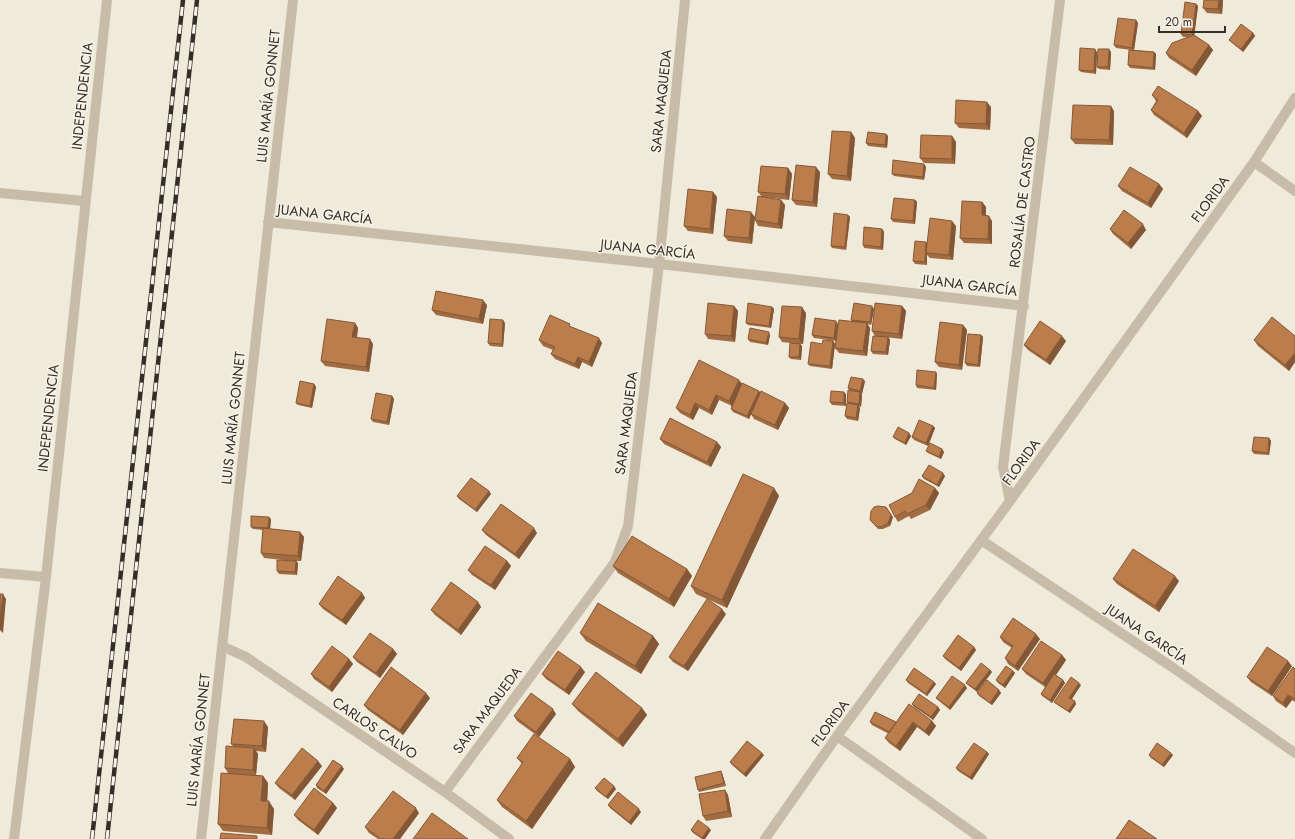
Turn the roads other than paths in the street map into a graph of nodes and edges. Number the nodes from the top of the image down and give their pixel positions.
1 (107, 0) edge
2 (293, 0) edge
3 (685, 0) edge
4 (1060, 0) edge
5 (1295, 98) edge
6 (1254, 162) junction
7 (1295, 191) edge
8 (0, 193) edge
9 (84, 201) junction
10 (268, 222) junction
11 (659, 264) junction
12 (1024, 306) junction
13 (1010, 501) junction
14 (981, 540) junction
15 (0, 573) edge
16 (46, 577) junction
17 (222, 646) junction
18 (837, 736) junction
19 (1295, 753) edge
20 (445, 792) junction
21 (14, 839) edge
22 (201, 839) edge
23 (509, 839) edge
24 (766, 839) edge
25 (982, 839) edge

1 - 9 street, INDEPENDENCIA
2 - 10 street, LUIS MARÍA GONNET
3 - 11 street, SARA MAQUEDA
4 - 12 street, ROSALÍA DE CASTRO
5 - 6 street, FLORIDA
6 - 7 street
6 - 13 street, FLORIDA
8 - 9 street
9 - 16 street, INDEPENDENCIA
10 - 11 street, JUANA GARCÍA
10 - 17 street, LUIS MARÍA GONNET
11 - 12 street, JUANA GARCÍA
11 - 20 street, SARA MAQUEDA
12 - 13 street, ROSALÍA DE CASTRO
13 - 14 street, FLORIDA
14 - 18 street, FLORIDA
14 - 19 street, JUANA GARCÍA
15 - 16 street
16 - 21 street, INDEPENDENCIA
17 - 20 street, CARLOS CALVO
17 - 22 street, LUIS MARÍA GONNET
18 - 24 street, FLORIDA
18 - 25 street
20 - 23 street, CARLOS CALVO

